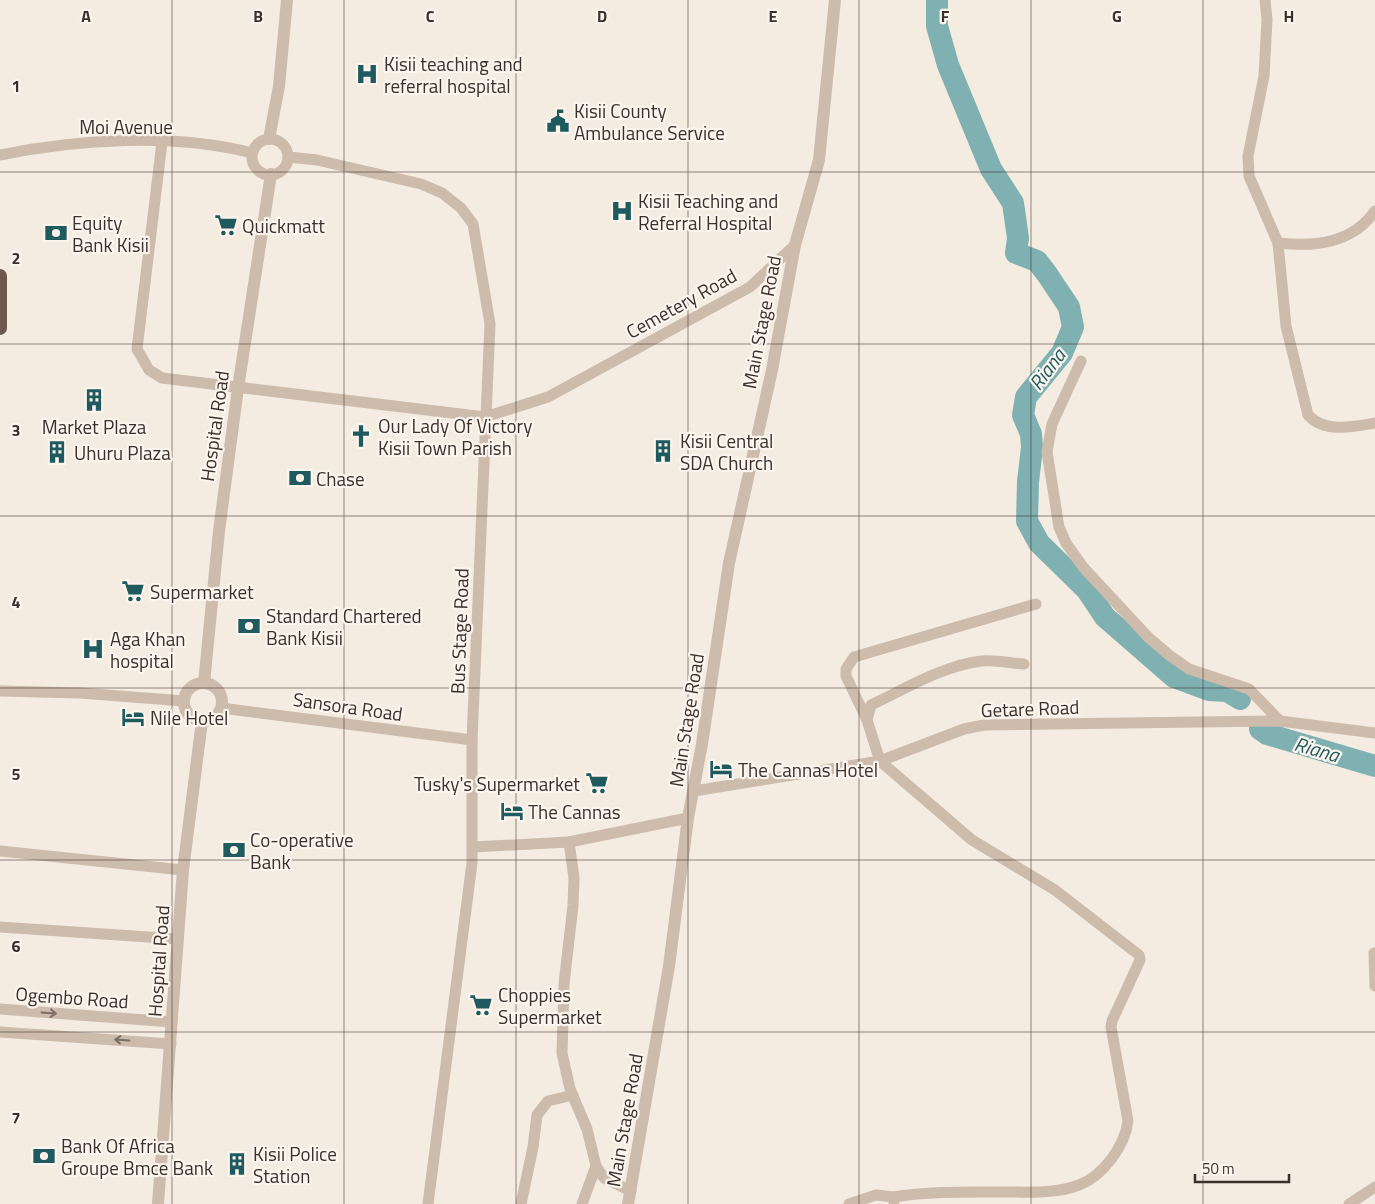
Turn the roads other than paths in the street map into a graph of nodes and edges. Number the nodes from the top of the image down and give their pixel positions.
1 (287, 0) edge
2 (835, 0) edge
3 (1265, 0) edge
4 (269, 139) junction
5 (162, 142) junction
6 (252, 153) junction
7 (0, 155) edge
8 (288, 157) junction
9 (271, 174) junction
10 (1375, 211) edge
11 (1278, 244) junction
12 (795, 245) junction
13 (0, 276) edge
14 (0, 328) edge
15 (1081, 361) dead end
16 (238, 388) junction
17 (485, 417) junction
18 (1375, 424) edge
19 (1036, 604) dead end
20 (1024, 664) dead end
21 (204, 684) junction
22 (0, 691) edge
23 (184, 701) junction
24 (221, 708) junction
25 (867, 720) junction
26 (202, 721) junction
27 (1280, 721) junction
28 (1375, 733) edge
29 (472, 740) junction
30 (880, 761) junction
31 (694, 792) junction
32 (688, 818) junction
33 (569, 842) junction
34 (473, 847) junction
35 (0, 851) edge
36 (183, 870) junction
37 (0, 927) edge
38 (178, 939) junction
39 (1374, 953) edge
40 (1375, 986) edge
41 (0, 1009) edge
42 (172, 1022) junction
43 (0, 1032) edge
44 (171, 1044) junction
45 (573, 1095) junction
46 (596, 1166) junction
47 (1375, 1188) edge
48 (629, 1198) edge
49 (894, 1200) edge
50 (158, 1204) edge
51 (428, 1204) edge
52 (520, 1204) edge
53 (582, 1204) edge
54 (848, 1204) edge
55 (1350, 1204) edge

1 - 4 street
2 - 12 street
3 - 11 street
4 - 6 street
4 - 8 street
5 - 6 street, Moi Avenue
5 - 7 street, Moi Avenue
5 - 16 street
6 - 9 street
8 - 9 street
8 - 17 street, Bus Stage Road
9 - 16 street, Hospital Road
10 - 11 street
11 - 18 street
12 - 17 street, Cemetery Road
12 - 31 street, Main Stage Road
13 - 14 highway
15 - 27 street
16 - 17 street
16 - 21 street, Hospital Road
17 - 29 street, Bus Stage Road
19 - 25 street
20 - 25 street
21 - 23 street
21 - 24 street
22 - 23 street
23 - 26 street
24 - 26 street
24 - 29 street, Sansora Road
25 - 30 street
26 - 36 street, Hospital Road
27 - 28 street, Getare Road
27 - 30 street, Getare Road
29 - 34 street, Bus Stage Road
30 - 31 street, Getare Road
30 - 49 street
31 - 32 street, Main Stage Road
32 - 33 street
32 - 48 street, Main Stage Road
33 - 34 street
33 - 45 street
34 - 51 street, Bus Stage Road
35 - 36 street
36 - 38 street, Hospital Road
37 - 38 street
38 - 42 street, Hospital Road
39 - 40 street
41 -> 42 street, Ogembo Road
42 - 44 street, Hospital Road
44 -> 43 street
44 - 50 street, Hospital Road
45 - 46 street
45 - 52 street
46 - 48 street
46 - 53 street
47 - 55 street
49 - 54 street

